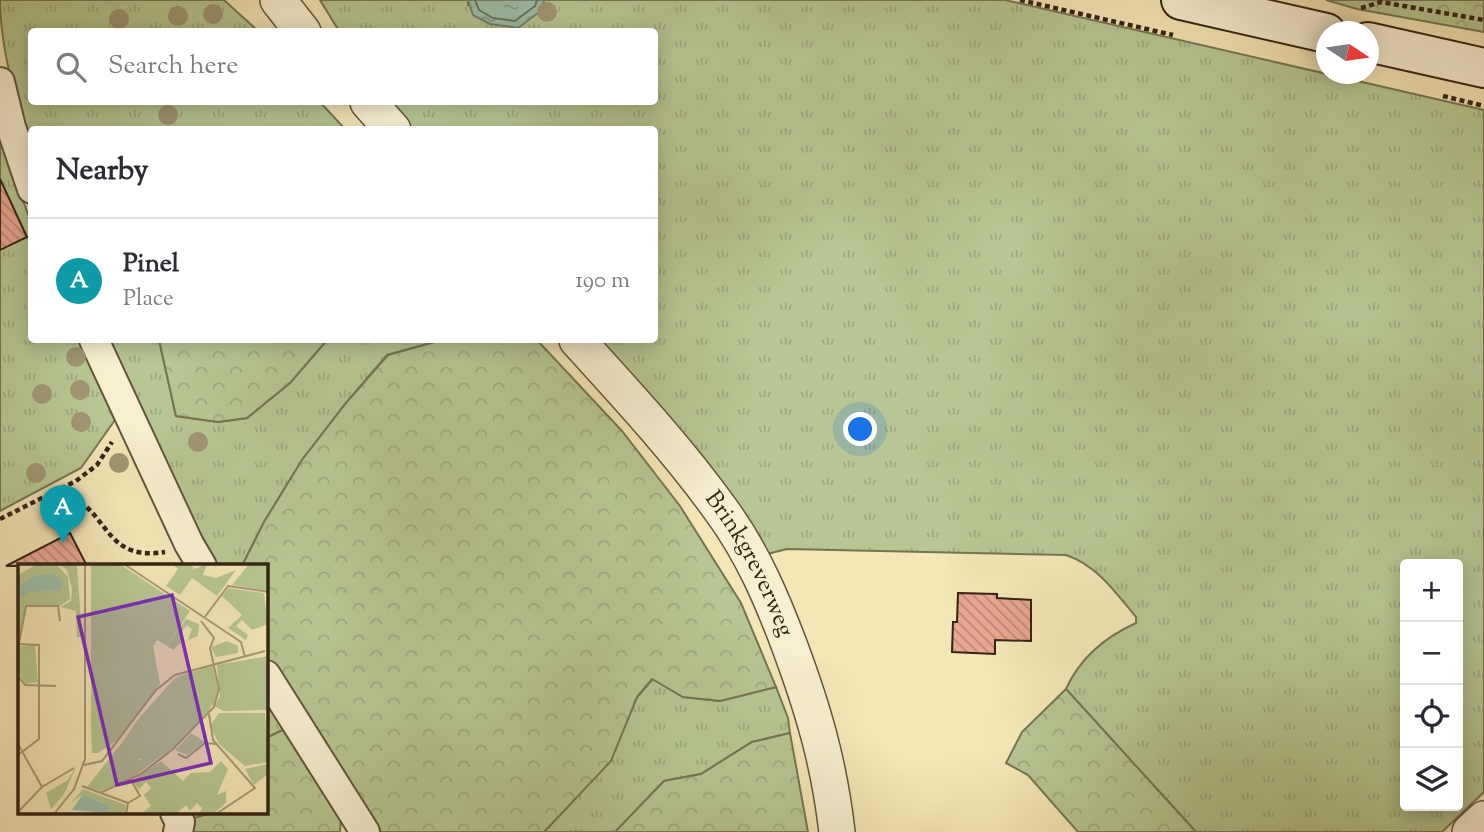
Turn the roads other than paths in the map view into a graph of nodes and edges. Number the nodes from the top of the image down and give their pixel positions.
1 (278, 0) edge
2 (1181, 0) edge
3 (300, 28) edge
4 (1316, 31) edge
5 (1379, 32) edge
6 (1484, 68) edge
7 (0, 82) edge
8 (371, 105) edge
9 (389, 126) edge
10 (6, 130) edge
11 (28, 180) edge
12 (95, 343) edge
13 (581, 343) edge
14 (195, 555) edge
15 (268, 678) edge
16 (1484, 819) edge
17 (359, 828) edge
18 (837, 832) edge
19 (1470, 832) edge

1 - 3 street
2 - 4 main road
5 - 6 main road
7 - 10 street
8 - 9 street
10 - 11 street
12 - 14 street
13 - 18 street, Brinkgreverweg
15 - 17 street
16 - 19 street

